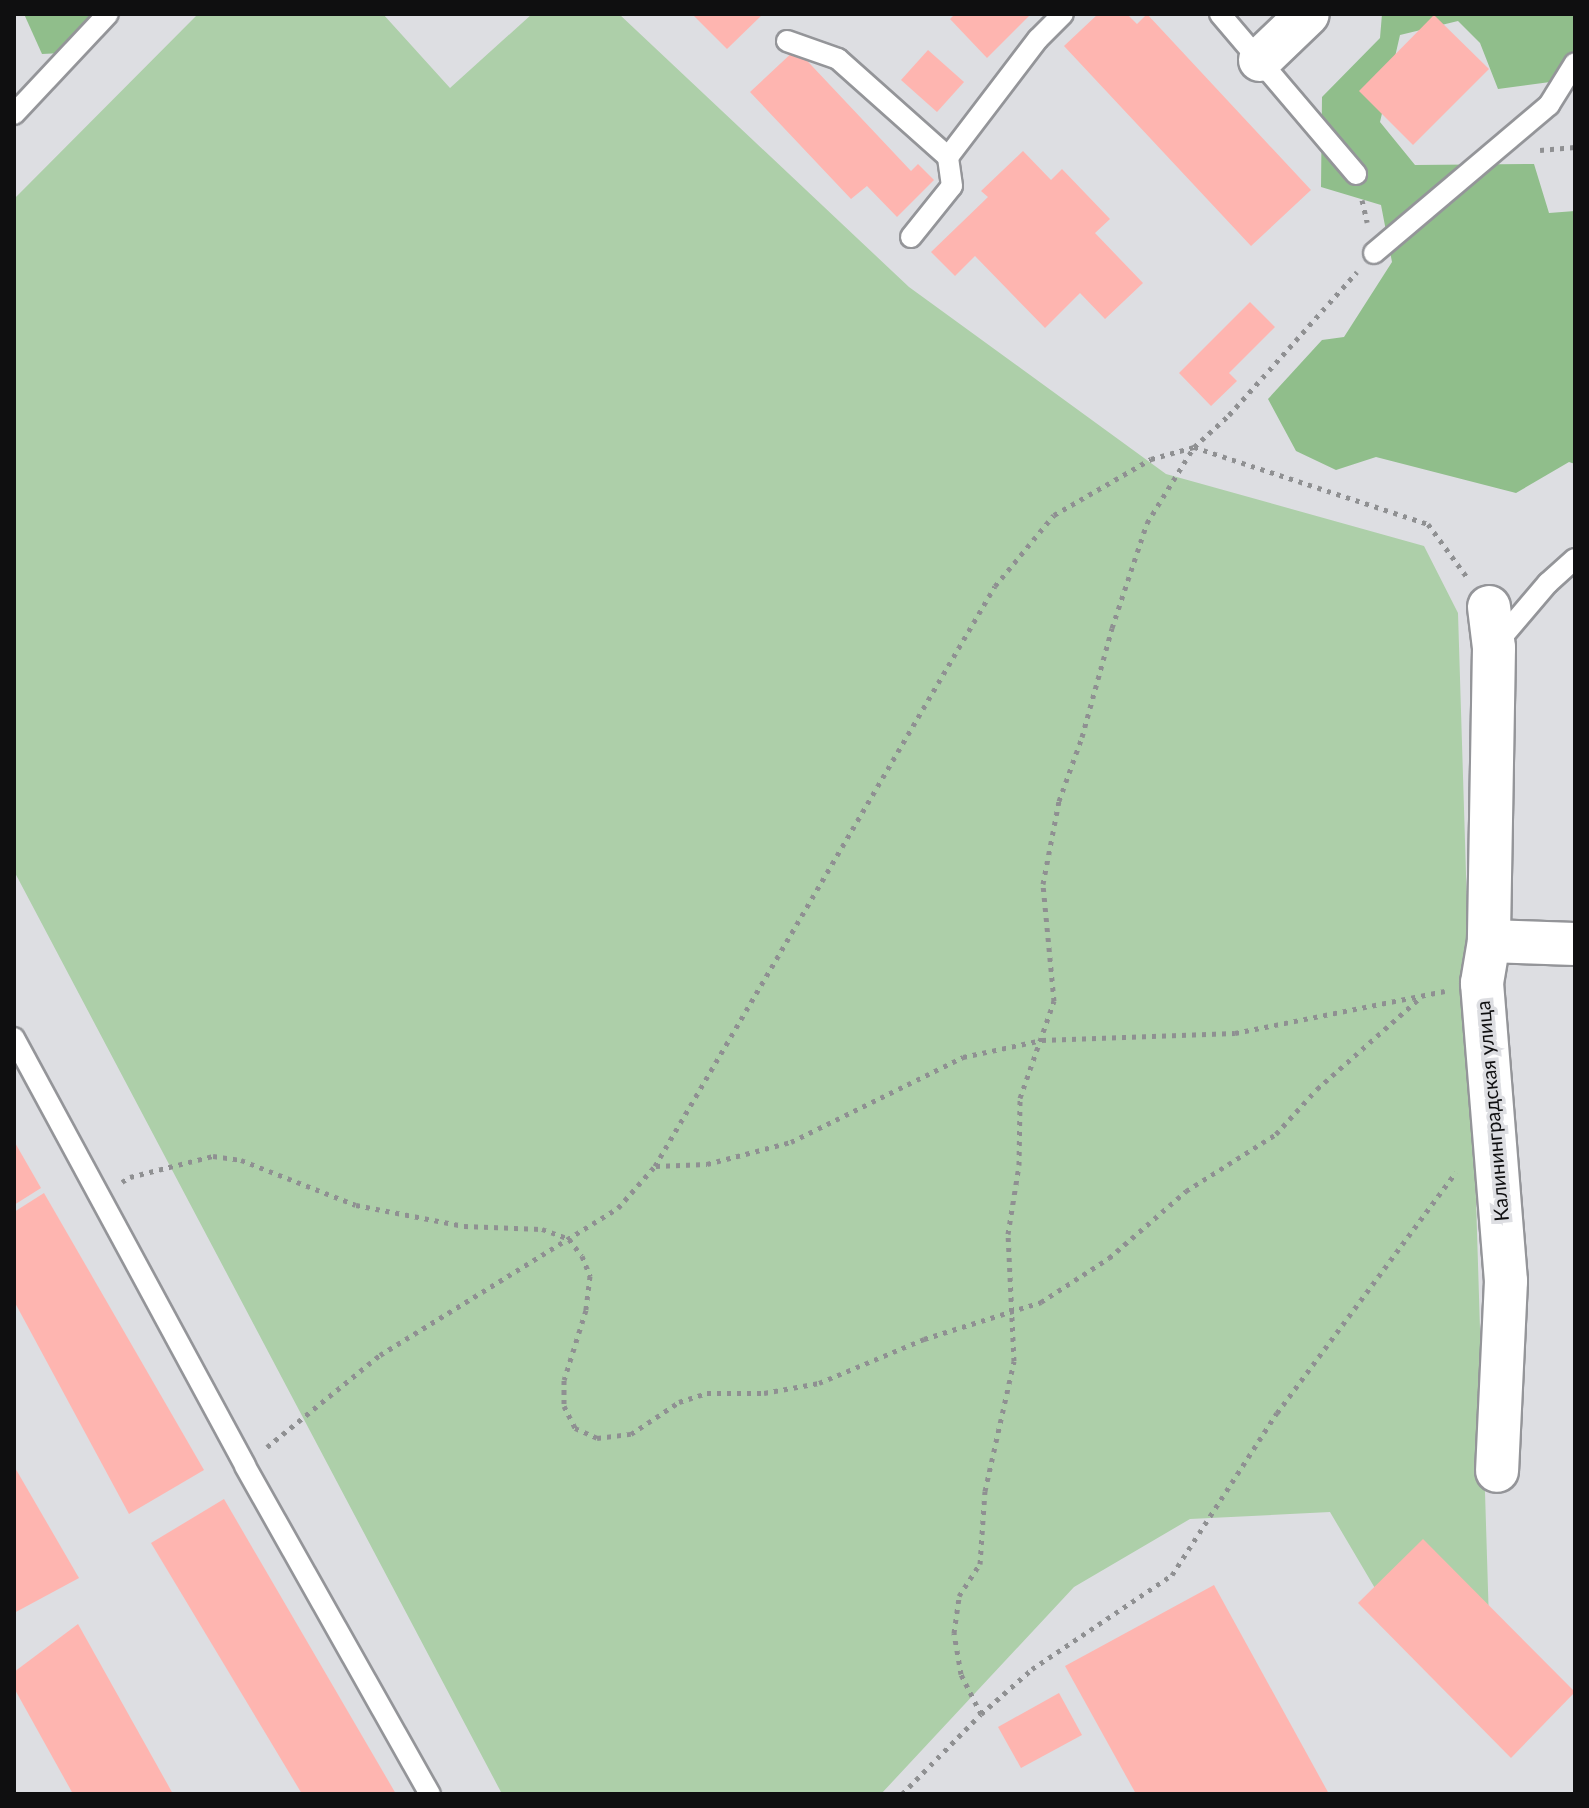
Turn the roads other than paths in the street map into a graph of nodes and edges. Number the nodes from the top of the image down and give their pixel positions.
1 (108, 14) edge
2 (1063, 14) edge
3 (1220, 14) edge
4 (1308, 14) edge
5 (787, 41) dead end
6 (1260, 60) junction
7 (1575, 63) edge
8 (14, 114) edge
9 (948, 157) junction
10 (1356, 174) road end
11 (911, 237) dead end
12 (1374, 253) road end
13 (1575, 559) edge
14 (1491, 627) joint
15 (1489, 941) junction
16 (1575, 944) edge
17 (14, 1038) edge
18 (1497, 1471) dead end
19 (430, 1794) edge

1 - 8 lane
2 - 9 lane
3 - 6 lane
4 - 6 street
5 - 9 lane
6 - 10 lane
7 - 12 lane
9 - 11 lane
13 - 14 lane
14 - 15 street, Калининградская улица
15 - 16 street
15 - 18 street, Калининградская улица
17 - 19 lane

